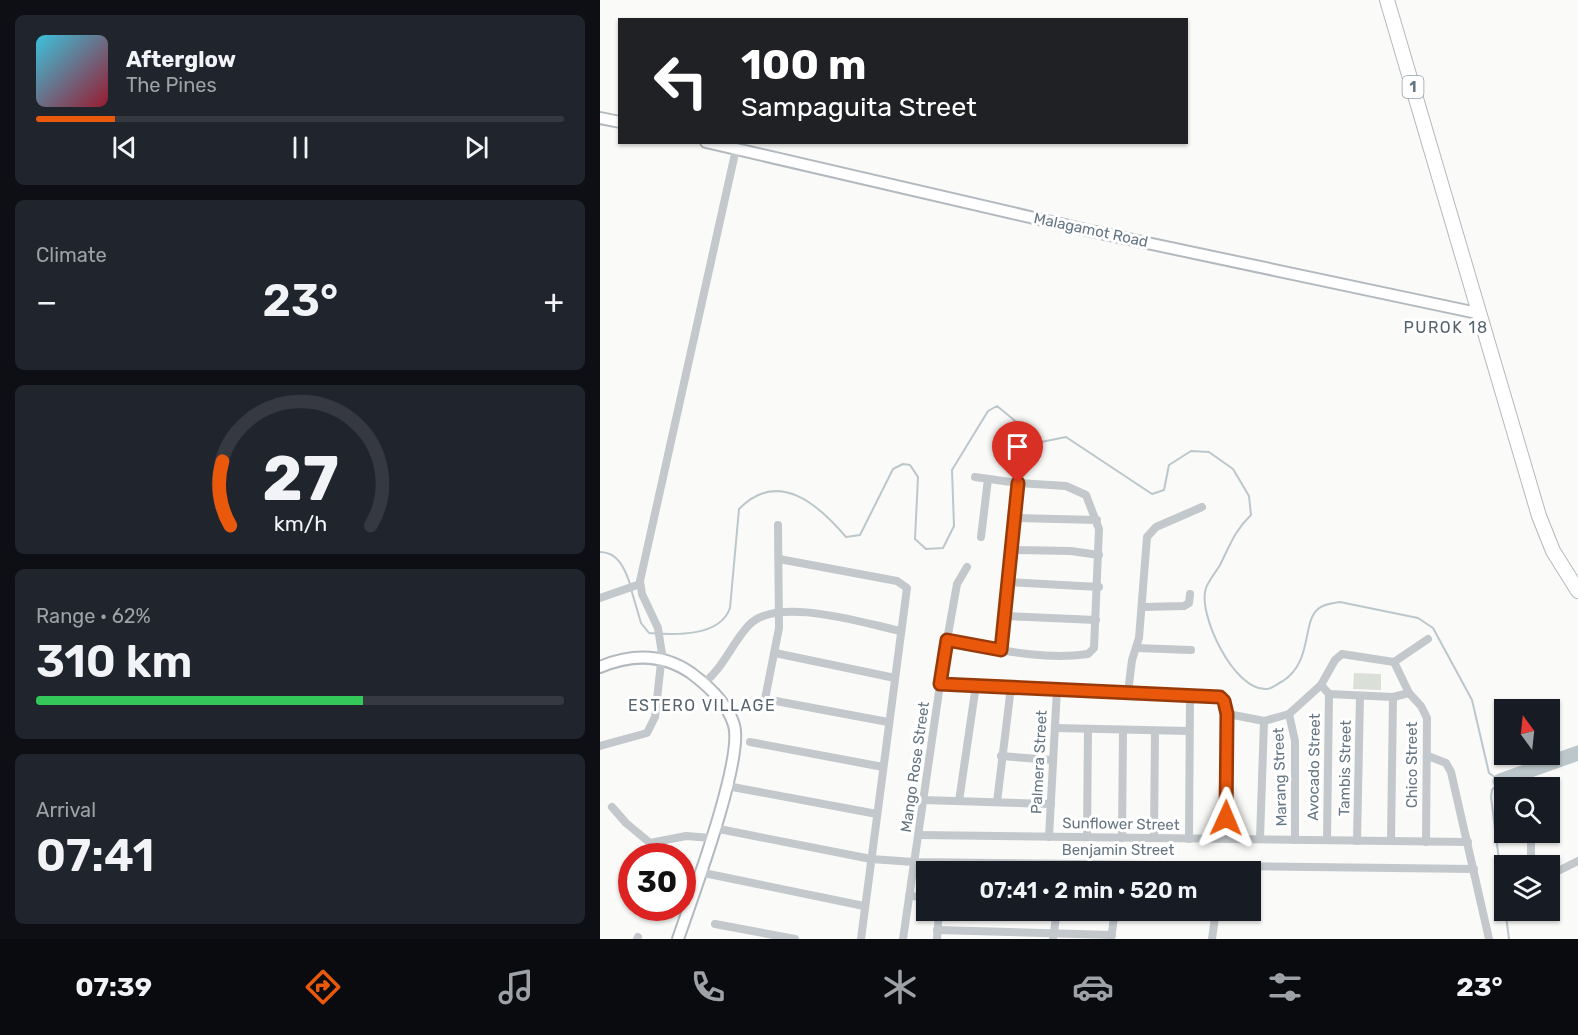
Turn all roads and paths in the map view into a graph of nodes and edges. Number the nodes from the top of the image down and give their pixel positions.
1 (1387, 0) edge
2 (600, 118) edge
3 (618, 122) edge
4 (715, 144) edge
5 (736, 149) junction
6 (1477, 313) junction
7 (975, 477) dead end
8 (988, 479) junction
9 (1018, 483) junction
10 (1202, 507) dead end
11 (1015, 518) junction
12 (1097, 520) junction
13 (778, 525) dead end
14 (981, 537) dead end
15 (1012, 550) junction
16 (1099, 555) junction
17 (779, 559) junction
18 (968, 567) dead end
19 (1009, 582) junction
20 (638, 585) junction
21 (1098, 587) junction
22 (1578, 591) edge
23 (1190, 594) dead end
24 (600, 598) edge
25 (1142, 607) junction
26 (780, 612) junction
27 (1005, 616) junction
28 (1096, 620) junction
29 (901, 631) junction
30 (1428, 639) dead end
31 (947, 640) junction
32 (1136, 648) junction
33 (1001, 650) junction
34 (1191, 650) dead end
35 (775, 653) junction
36 (663, 659) junction
37 (1394, 662) junction
38 (600, 667) edge
39 (895, 678) junction
40 (704, 683) junction
41 (940, 684) junction
42 (976, 685) junction
43 (1321, 686) junction
44 (1011, 687) junction
45 (1057, 689) junction
46 (1128, 692) junction
47 (1409, 693) junction
48 (1329, 694) junction
49 (1190, 695) junction
50 (1360, 696) junction
51 (1393, 697) junction
52 (1227, 714) junction
53 (1289, 714) junction
54 (1264, 721) junction
55 (888, 722) junction
56 (1054, 728) junction
57 (1088, 729) junction
58 (1123, 730) junction
59 (1155, 731) junction
60 (1189, 731) junction
61 (750, 742) dead end
62 (600, 746) edge
63 (1001, 756) junction
64 (1428, 756) junction
65 (1052, 760) junction
66 (883, 767) junction
67 (727, 786) junction
68 (923, 800) junction
69 (959, 801) junction
70 (997, 802) junction
71 (1051, 804) junction
72 (612, 807) dead end
73 (877, 814) junction
74 (712, 833) junction
75 (919, 835) junction
76 (1049, 837) junction
77 (1088, 837) junction
78 (1122, 838) junction
79 (1154, 838) junction
80 (1189, 838) junction
81 (1226, 839) junction
82 (1260, 840) junction
83 (1295, 840) junction
84 (1327, 840) junction
85 (1357, 841) junction
86 (1391, 841) junction
87 (1425, 842) junction
88 (1468, 842) junction
89 (871, 859) junction
90 (1578, 861) edge
91 (914, 862) junction
92 (1261, 868) edge
93 (1474, 869) junction
94 (1560, 870) edge
95 (699, 872) junction
96 (909, 896) junction
97 (916, 896) edge
98 (864, 906) junction
99 (938, 921) edge
100 (1056, 921) edge
101 (1114, 921) edge
102 (1214, 921) edge
103 (716, 924) dead end
104 (937, 930) junction
105 (1054, 936) edge
106 (1112, 937) edge
107 (678, 939) edge
108 (795, 939) edge
109 (861, 939) edge
110 (903, 939) edge
111 (937, 939) edge
112 (1212, 939) edge
113 (1489, 939) edge

1 - 6 highway, 1
2 - 3 street
4 - 5 street, Malagamot Road
5 - 6 street, Malagamot Road
5 - 20 street
6 - 22 highway, 1
7 - 8 street
8 - 9 street
8 - 14 street
9 - 11 street
9 - 12 street
10 - 25 street
11 - 12 street
11 - 15 street
12 - 16 street
13 - 17 street
15 - 16 street
15 - 19 street
16 - 21 street
17 - 26 street
17 - 29 street
18 - 31 street, Mango Rose Street
19 - 21 street
19 - 27 street
20 - 24 street
20 - 36 street
21 - 28 street
23 - 25 street
25 - 32 street
26 - 29 street
26 - 35 street
26 - 40 street
27 - 28 street
27 - 33 street
28 - 33 street
29 - 39 street
30 - 37 street
31 - 33 street
31 - 41 street, Mango Rose Street
32 - 34 street
32 - 46 street
35 - 39 street
35 - 55 street
36 - 38 street
36 - 40 street
36 - 62 street
37 - 43 street
37 - 47 street, Chico Street
39 - 55 street
40 - 67 street
41 - 42 street
41 - 68 street, Mango Rose Street
42 - 44 street
42 - 69 street
43 - 48 street
43 - 53 street
44 - 45 street
44 - 63 street
45 - 46 street
45 - 56 street, Palmera Street
46 - 49 street
47 - 51 street
47 - 64 street, Chico Street
48 - 50 street
48 - 84 street, Avocado Street
49 - 52 street
49 - 60 street
50 - 51 street
50 - 85 street, Tambis Street
51 - 86 street
52 - 54 street
52 - 81 street
53 - 54 street
53 - 83 street, Marang Street
54 - 82 street
55 - 66 street
56 - 57 street
56 - 65 street, Palmera Street
57 - 58 street
57 - 77 street
58 - 59 street
58 - 78 street
59 - 60 street
59 - 79 street
60 - 80 street
61 - 66 street
63 - 65 street
63 - 70 street
64 - 87 street, Chico Street
64 - 88 street
65 - 71 street, Palmera Street
66 - 73 street
67 - 73 street
67 - 74 street
68 - 69 street
68 - 75 street, Mango Rose Street
69 - 70 street
70 - 71 street
71 - 76 street, Palmera Street
72 - 74 street, Benjamin Street
73 - 89 street
74 - 89 street, Benjamin Street
74 - 95 street
75 - 76 street, Sunflower Street
75 - 91 street, Mango Rose Street
76 - 77 street, Sunflower Street
77 - 78 street, Sunflower Street
78 - 79 street, Sunflower Street
79 - 80 street, Sunflower Street
80 - 81 street, Sunflower Street
81 - 82 street, Sunflower Street
82 - 83 street, Sunflower Street
83 - 84 street, Sunflower Street
84 - 85 street, Sunflower Street
85 - 86 street, Sunflower Street
86 - 87 street, Sunflower Street
87 - 88 street, Sunflower Street
88 - 93 street
89 - 91 street, Benjamin Street
89 - 98 street
90 - 94 street
91 - 96 street, Mango Rose Street
92 - 93 street, Benjamin Street
93 - 113 street
95 - 98 street
95 - 107 street
96 - 97 street
96 - 110 street, Mango Rose Street
98 - 109 street
99 - 104 street
100 - 105 street
101 - 106 street
102 - 112 street
103 - 108 street
104 - 105 street
104 - 111 street
105 - 106 street

